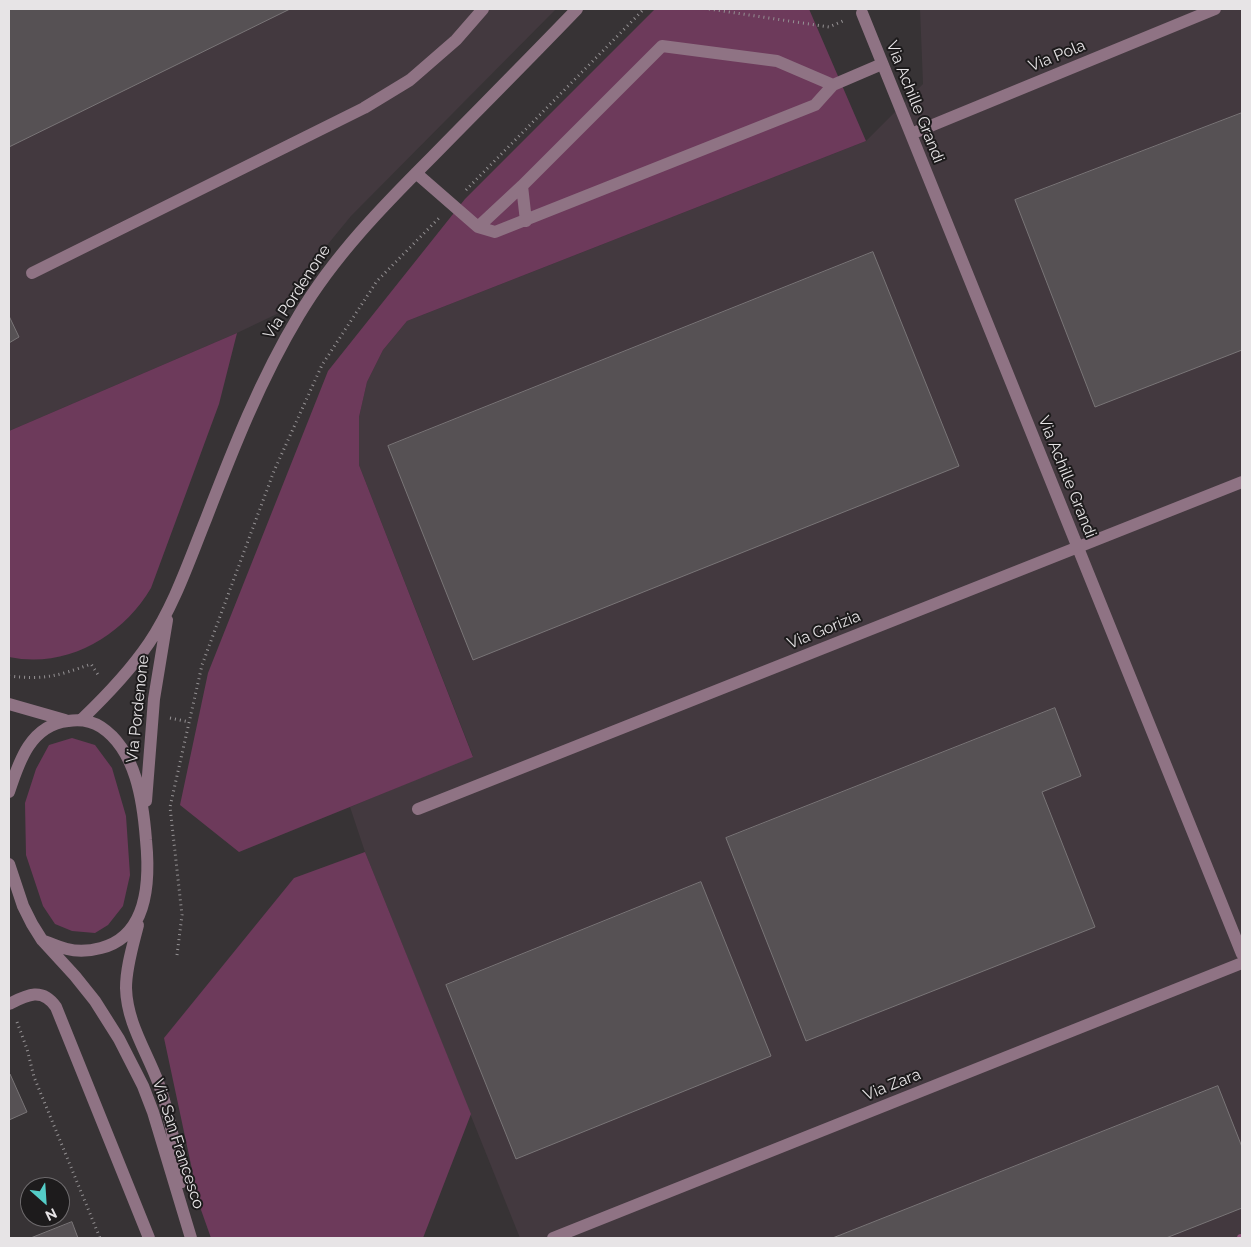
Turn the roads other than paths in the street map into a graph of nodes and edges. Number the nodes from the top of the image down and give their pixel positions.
1 (483, 9) edge
2 (577, 9) edge
3 (1215, 9) edge
4 (860, 10) edge
5 (882, 64) junction
6 (833, 85) junction
7 (911, 134) junction
8 (416, 172) junction
9 (522, 186) junction
10 (526, 221) junction
11 (478, 227) junction
12 (32, 273) dead end
13 (1242, 482) edge
14 (1078, 547) junction
15 (170, 605) junction
16 (9, 704) edge
17 (82, 719) junction
18 (68, 720) junction
19 (9, 792) edge
20 (418, 809) dead end
21 (145, 818) junction
22 (9, 864) edge
23 (141, 914) junction
24 (42, 940) junction
25 (1242, 954) edge
26 (1242, 963) edge
27 (10, 1003) edge
28 (149, 1238) edge
29 (192, 1238) edge
30 (553, 1238) edge

1 - 12 street
2 - 8 street, Via Pordenone
3 - 7 street, Via Pola
4 - 5 street, Via Achille Grandi
5 - 6 street
5 - 7 street, Via Achille Grandi
6 - 9 street
6 - 10 street
7 - 14 street, Via Achille Grandi
8 - 11 street
8 - 15 street, Via Pordenone
9 - 10 street
9 - 11 street
10 - 11 street
13 - 14 street, Via Gorizia
14 - 20 street, Via Gorizia
14 - 25 street, Via Achille Grandi
15 - 17 street, Via Pordenone
15 - 21 street, Via Pordenone
16 - 18 street
17 - 18 street
17 - 21 street
18 - 19 street
21 - 23 street, Via San Francesco
22 - 24 street, Via San Francesco
23 - 24 street
23 - 29 street, Via San Francesco
24 - 29 street, Via San Francesco
26 - 30 street, Via Zara
27 - 28 street

